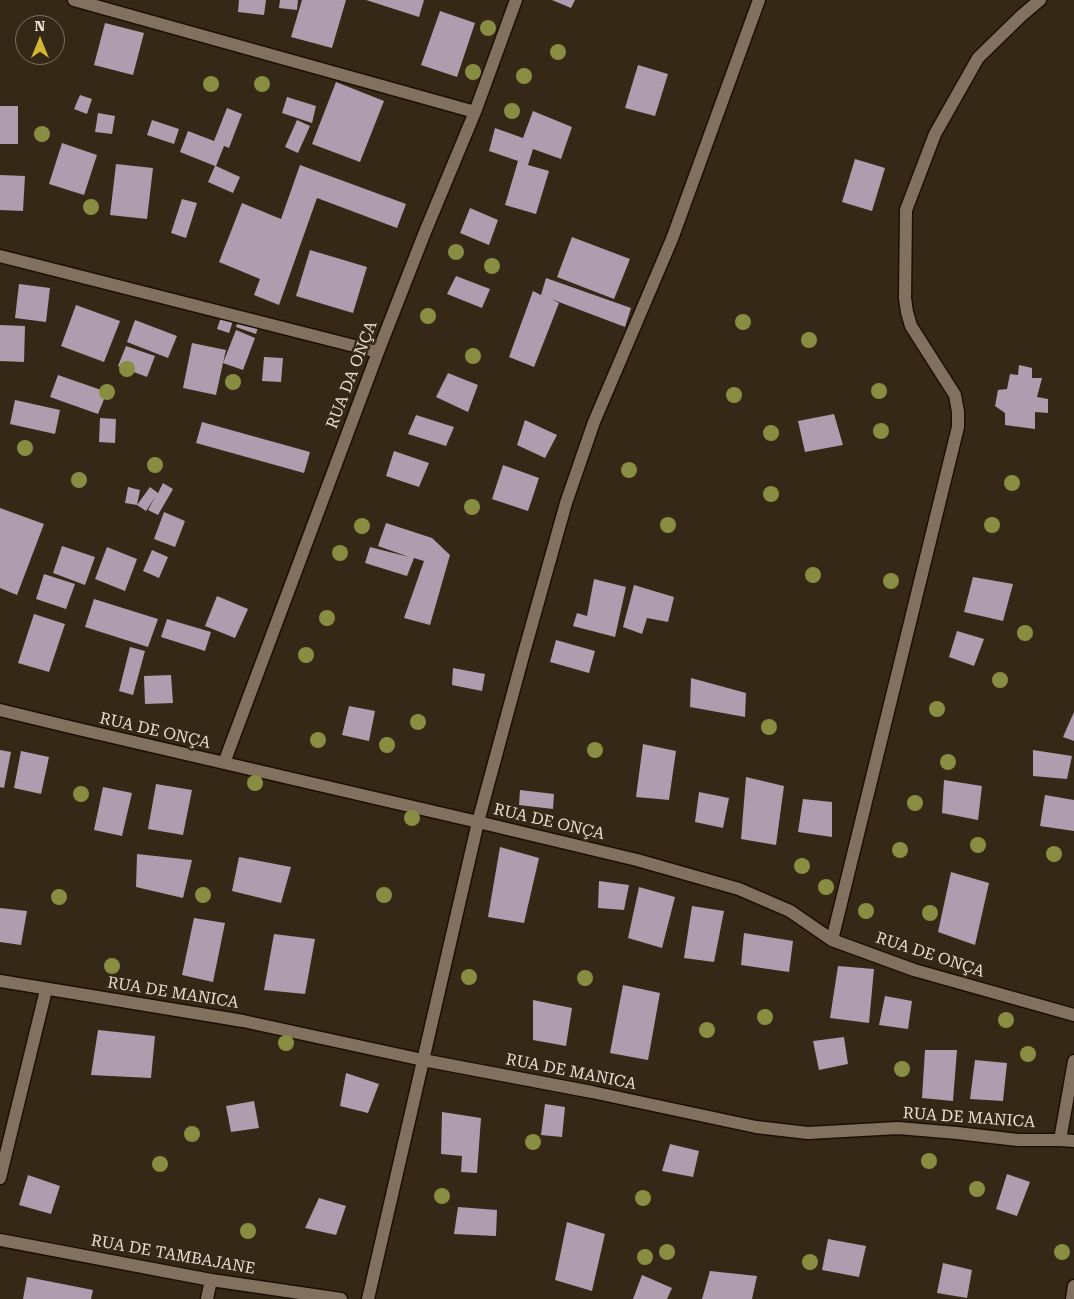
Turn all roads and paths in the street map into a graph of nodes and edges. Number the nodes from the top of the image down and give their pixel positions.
1 (74, 0) edge
2 (516, 0) edge
3 (760, 0) edge
4 (1040, 0) edge
5 (475, 112) junction
6 (0, 256) edge
7 (378, 352) junction
8 (0, 710) edge
9 (224, 763) junction
10 (478, 822) junction
11 (832, 940) junction
12 (0, 981) edge
13 (46, 990) junction
14 (1074, 1015) edge
15 (423, 1060) junction
16 (1074, 1061) edge
17 (1060, 1140) junction
18 (1074, 1141) edge
19 (0, 1178) edge
20 (0, 1240) edge
21 (211, 1280) junction
22 (1074, 1286) edge
23 (207, 1299) edge
24 (341, 1299) edge
25 (368, 1299) edge
26 (1072, 1299) edge

1 - 5 street
2 - 5 street, RUA DA ONÇA
3 - 10 street
4 - 11 street
5 - 7 street, RUA DA ONÇA
6 - 7 street
7 - 9 street, RUA DA ONÇA
8 - 9 street, RUA DE ONÇA
9 - 10 street, RUA DE ONÇA
10 - 11 street, RUA DE ONÇA
10 - 15 street
11 - 14 street, RUA DE ONÇA
12 - 13 street, RUA DE MANICA
13 - 15 street, RUA DE MANICA
13 - 19 street
15 - 17 street, RUA DE MANICA
15 - 25 street
16 - 17 street
17 - 18 street, RUA DE MANICA
20 - 21 street, RUA DE TAMBAJANE
21 - 23 street
21 - 24 street, RUA DE TAMBAJANE
22 - 26 street

